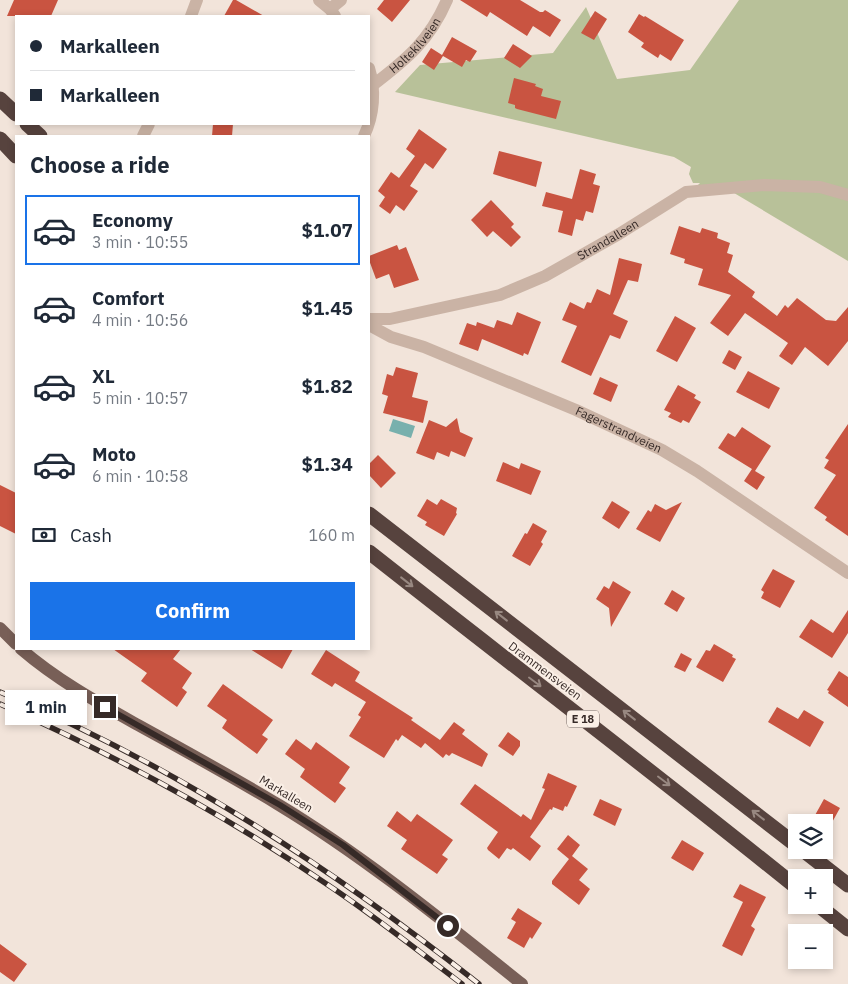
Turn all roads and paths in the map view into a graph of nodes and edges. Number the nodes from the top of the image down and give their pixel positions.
1 (197, 0) edge
2 (319, 0) edge
3 (341, 0) edge
4 (447, 0) edge
5 (332, 13) edge
6 (191, 15) edge
7 (370, 71) edge
8 (374, 85) junction
9 (0, 99) edge
10 (15, 113) edge
11 (370, 117) edge
12 (28, 125) edge
13 (39, 135) edge
14 (0, 139) edge
15 (15, 155) edge
16 (848, 195) edge
17 (370, 319) edge
18 (370, 326) edge
19 (370, 515) edge
20 (370, 553) edge
21 (848, 573) edge
22 (0, 628) edge
23 (15, 643) edge
24 (22, 650) edge
25 (788, 839) edge
26 (815, 859) edge
27 (788, 881) edge
28 (848, 885) edge
29 (829, 914) edge
30 (848, 929) edge
31 (522, 984) edge

1 - 6 street
2 - 5 street
3 - 5 street
4 - 8 street, Holtekilveien
7 - 8 street
8 - 11 street
9 - 10 highway
12 - 13 highway
14 - 15 highway
16 - 17 street, Strandalleen
18 - 21 street, Fagerstrandveien
25 -> 19 highway, Drammensveien / E 18
20 -> 27 highway, Drammensveien / E 18
22 - 23 main road
24 - 31 main road, Markalleen
26 - 28 highway
29 - 30 highway

